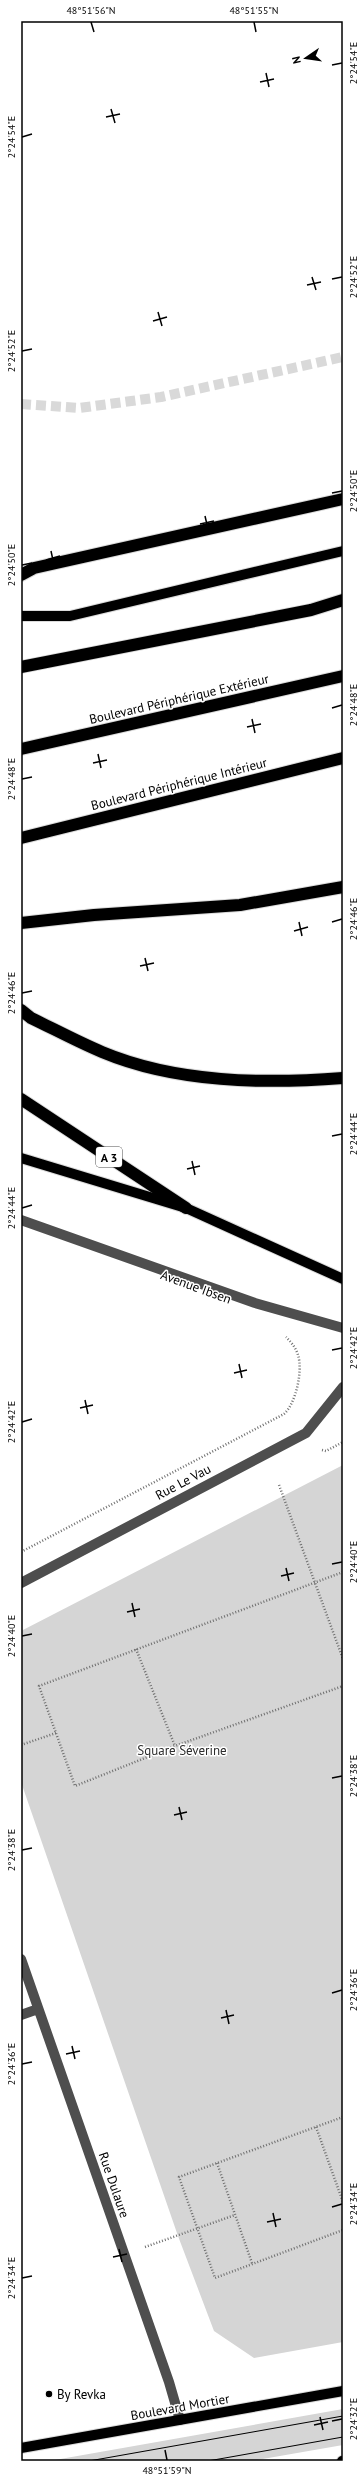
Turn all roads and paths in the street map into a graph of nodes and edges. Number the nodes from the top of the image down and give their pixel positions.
1 (343, 500) edge
2 (343, 551) edge
3 (21, 575) edge
4 (343, 600) edge
5 (21, 616) edge
6 (21, 667) edge
7 (343, 676) edge
8 (21, 749) edge
9 (343, 758) edge
10 (21, 838) edge
11 (343, 887) edge
12 (21, 923) edge
13 (21, 1010) edge
14 (343, 1078) edge
15 (21, 1099) edge
16 (21, 1158) edge
17 (186, 1208) junction
18 (21, 1220) edge
19 (343, 1279) edge
20 (343, 1328) edge
21 (284, 1336) dead end
22 (343, 1387) edge
23 (343, 1442) edge
24 (317, 1447) dead end
25 (279, 1485) dead end
26 (21, 1552) edge
27 (343, 1572) edge
28 (21, 1583) edge
29 (315, 1583) junction
30 (136, 1649) junction
31 (343, 1659) edge
32 (343, 1686) edge
33 (56, 1733) junction
34 (21, 1745) edge
35 (175, 1746) junction
36 (21, 1959) edge
37 (38, 2009) junction
38 (21, 2015) edge
39 (343, 2117) edge
40 (316, 2127) junction
41 (217, 2163) junction
42 (343, 2202) edge
43 (235, 2215) junction
44 (197, 2229) junction
45 (343, 2230) edge
46 (168, 2240) dead end
47 (252, 2263) junction
48 (343, 2391) edge
49 (180, 2420) junction
50 (21, 2448) edge

1 - 3 highway
2 - 5 main road
4 - 6 highway
7 - 8 highway, Boulevard Périphérique Extérieur
9 - 10 highway, Boulevard Périphérique Intérieur
11 - 12 highway
13 - 14 highway
15 - 17 highway, A 3
16 - 17 main road
17 - 19 main road
18 - 20 street
21 - 26 path, Rue Le Vau
22 - 28 street, Rue Le Vau
23 - 24 path
25 - 29 path
27 - 29 path
29 - 30 path
29 - 31 path
30 - 33 path
30 - 35 path
32 - 35 path
33 - 34 path
33 - 35 path
36 - 37 street, Rue Dulaure
37 - 38 street
37 - 49 street, Rue Dulaure
39 - 40 path
40 - 41 path
40 - 42 path
41 - 43 path
41 - 44 path
43 - 44 path
43 - 47 path
44 - 46 path
44 - 47 path
45 - 47 path
48 - 49 main road, Boulevard Mortier
49 - 50 main road, Boulevard Mortier

